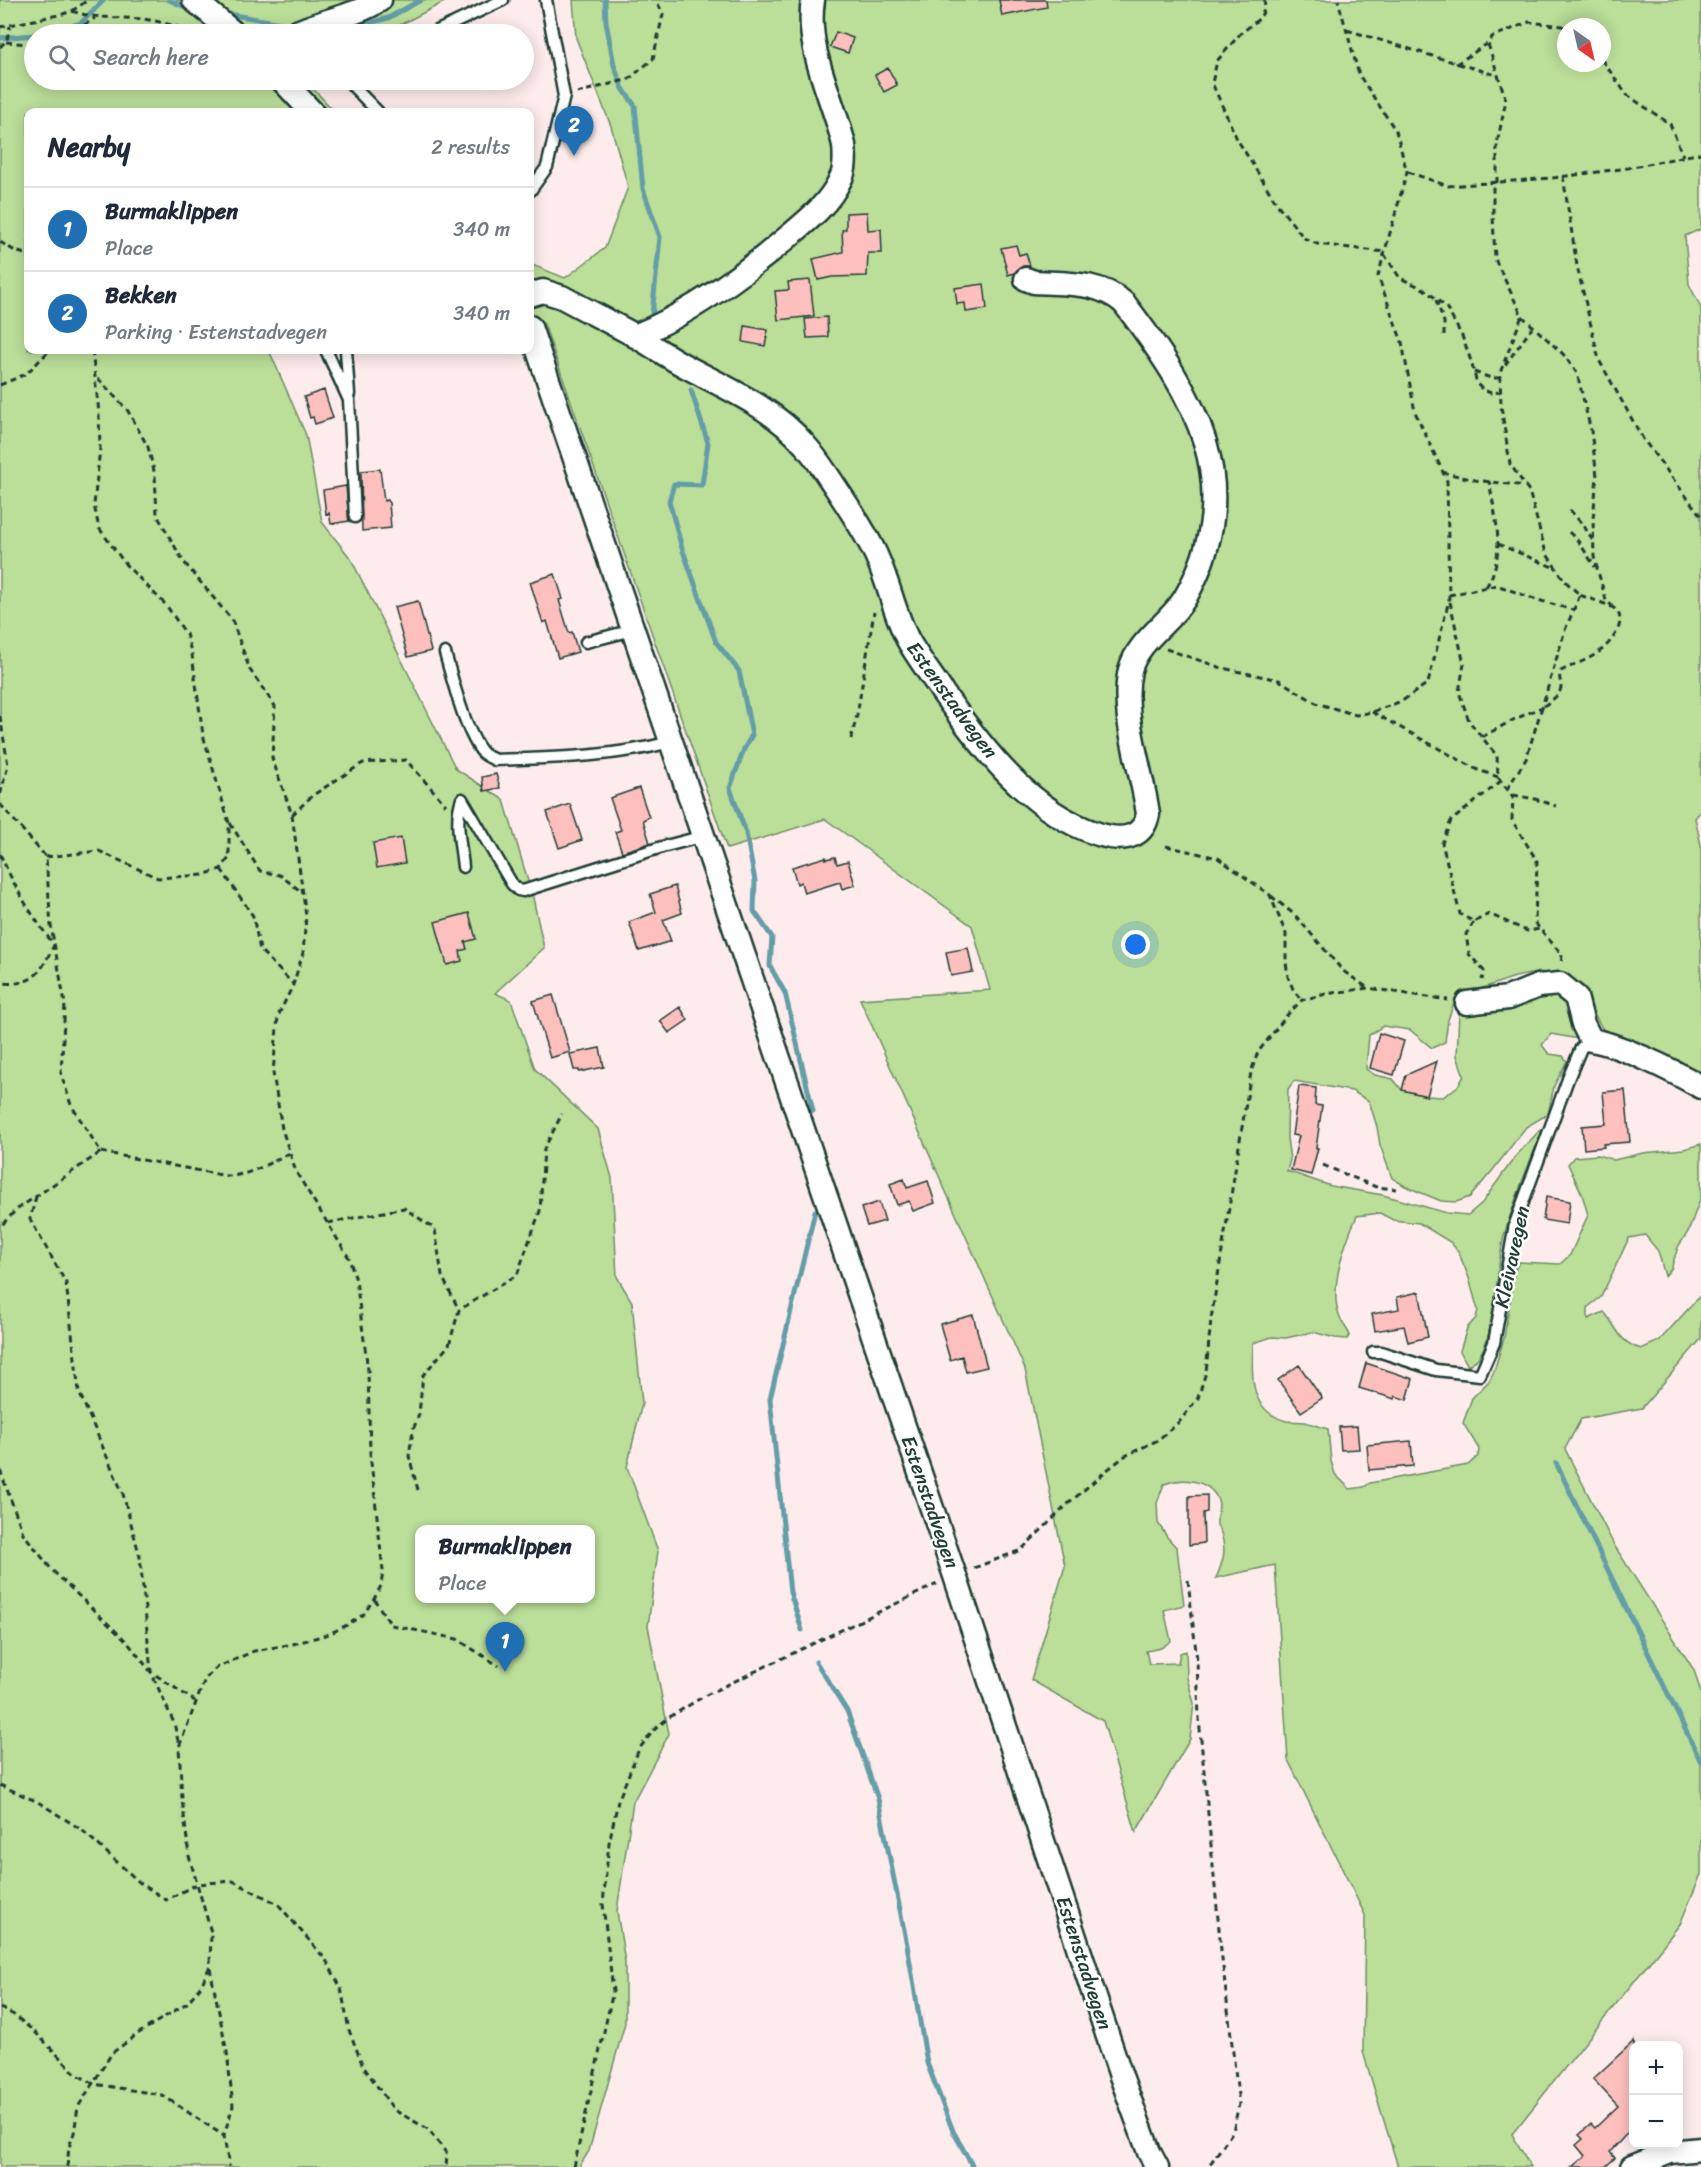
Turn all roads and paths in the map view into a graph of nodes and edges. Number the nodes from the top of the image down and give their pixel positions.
1 (88, 0) edge
2 (194, 0) edge
3 (380, 0) edge
4 (503, 0) edge
5 (546, 0) edge
6 (656, 0) edge
7 (813, 0) edge
8 (1264, 0) edge
9 (1338, 0) edge
10 (72, 11) junction
11 (94, 17) junction
12 (85, 24) edge
13 (170, 24) edge
14 (222, 24) edge
15 (319, 24) edge
16 (452, 24) edge
17 (10, 26) junction
18 (0, 27) edge
19 (1557, 27) edge
20 (1347, 30) junction
21 (7, 41) junction
22 (24, 44) edge
23 (1488, 44) junction
24 (0, 47) edge
25 (1456, 64) junction
26 (1611, 72) edge
27 (1498, 76) junction
28 (291, 90) edge
29 (357, 90) edge
30 (564, 96) junction
31 (308, 108) edge
32 (374, 108) edge
33 (1701, 153) edge
34 (1683, 156) junction
35 (1407, 171) junction
36 (1563, 176) junction
37 (1495, 183) junction
38 (534, 185) edge
39 (0, 242) edge
40 (1384, 253) junction
41 (24, 254) edge
42 (1026, 279) dead end
43 (534, 293) edge
44 (1435, 298) junction
45 (1522, 316) junction
46 (1532, 328) junction
47 (1444, 335) dead end
48 (635, 336) junction
49 (534, 339) edge
50 (46, 354) edge
51 (92, 354) edge
52 (328, 354) edge
53 (345, 354) edge
54 (1503, 367) junction
55 (1474, 372) junction
56 (95, 375) junction
57 (1500, 378) junction
58 (0, 385) edge
59 (1501, 392) junction
60 (349, 400) junction
61 (1442, 472) junction
62 (1489, 481) junction
63 (1526, 486) junction
64 (1570, 510) dead end
65 (1701, 516) edge
66 (355, 517) dead end
67 (1569, 532) dead end
68 (1594, 542) junction
69 (1498, 544) junction
70 (1556, 568) junction
71 (1598, 571) junction
72 (1485, 588) junction
73 (1580, 595) junction
74 (890, 596) junction
75 (1449, 597) junction
76 (1612, 606) junction
77 (1573, 610) junction
78 (633, 630) junction
79 (586, 642) dead end
80 (1146, 644) junction
81 (445, 652) dead end
82 (1542, 707) junction
83 (1372, 712) junction
84 (0, 716) edge
85 (1482, 737) junction
86 (851, 739) dead end
87 (671, 742) junction
88 (1498, 777) junction
89 (1501, 781) junction
90 (1507, 789) junction
91 (1511, 795) junction
92 (0, 796) edge
93 (0, 804) edge
94 (1556, 806) dead end
95 (292, 815) junction
96 (459, 819) junction
97 (230, 823) junction
98 (704, 836) junction
99 (1166, 846) dead end
100 (0, 854) edge
101 (46, 857) junction
102 (463, 867) dead end
103 (221, 869) junction
104 (303, 892) junction
105 (1270, 895) junction
106 (1474, 922) junction
107 (1541, 929) junction
108 (54, 945) junction
109 (0, 983) edge
110 (293, 984) junction
111 (1560, 984) junction
112 (1368, 988) junction
113 (1302, 1000) junction
114 (1473, 1002) junction
115 (1591, 1040) junction
116 (1701, 1087) edge
117 (562, 1114) dead end
118 (100, 1152) junction
119 (290, 1153) junction
120 (1323, 1165) dead end
121 (1396, 1189) dead end
122 (36, 1197) junction
123 (328, 1223) junction
124 (0, 1227) edge
125 (459, 1310) junction
126 (1373, 1352) dead end
127 (0, 1470) edge
128 (418, 1490) dead end
129 (955, 1576) junction
130 (1188, 1580) dead end
131 (374, 1599) junction
132 (499, 1666) dead end
133 (151, 1672) junction
134 (195, 1701) junction
135 (179, 1747) junction
136 (0, 1785) edge
137 (197, 1884) junction
138 (210, 1966) junction
139 (0, 2008) edge
140 (94, 2084) junction
141 (224, 2136) junction
142 (1701, 2150) edge
143 (67, 2167) edge
144 (229, 2167) edge
145 (446, 2167) edge
146 (574, 2167) edge
147 (1157, 2167) edge
148 (1208, 2167) edge
149 (1632, 2167) edge

1 - 10 path
2 - 14 street
3 - 15 street
4 - 16 lane
5 - 30 lane
6 - 30 path
7 - 48 street
8 - 40 path
9 - 20 path
10 - 11 path
10 - 17 path
11 - 12 path
11 - 13 path
17 - 18 path
17 - 21 path
19 - 23 path
20 - 25 path
20 - 35 path
21 - 22 path
21 - 24 path
23 - 25 path
23 - 27 path
25 - 27 path
26 - 34 path
27 - 37 path
28 - 31 street
29 - 32 lane
30 - 38 lane
33 - 34 path
34 - 36 path
35 - 37 path
35 - 40 path
36 - 37 path
36 - 65 path
37 - 45 path
39 - 41 path
40 - 44 path
40 - 61 path
42 - 80 street, Estenstadvegen
43 - 48 street, Estenstadvegen
44 - 47 path
44 - 55 path
45 - 46 path
45 - 54 path
46 - 54 path
46 - 68 path
48 - 74 street, Estenstadvegen
49 - 78 street, Estenstadvegen
50 - 58 path
51 - 56 path
52 - 60 lane
53 - 60 lane
54 - 57 path
55 - 57 path
55 - 59 path
56 - 95 path
56 - 97 path
57 - 59 path
59 - 63 path
60 - 66 lane
61 - 62 path
61 - 75 path
62 - 63 path
62 - 69 path
63 - 70 path
64 - 68 path
67 - 71 path
68 - 71 path
69 - 70 path
69 - 72 path
70 - 73 path
71 - 76 path
72 - 75 path
72 - 77 path
73 - 76 path
73 - 77 path
74 - 80 street, Estenstadvegen
74 - 86 path
75 - 83 path
75 - 85 path
76 - 82 path
77 - 82 path
78 - 79 lane
78 - 87 street, Estenstadvegen
80 - 83 path
81 - 87 lane
82 - 85 path
82 - 90 path
83 - 88 path
84 - 92 path
85 - 88 path
87 - 98 street, Estenstadvegen
88 - 89 path
89 - 90 path
89 - 106 path
90 - 91 path
91 - 94 path
91 - 107 path
93 - 101 path
95 - 96 path
95 - 104 path
96 - 98 lane
96 - 102 lane
97 - 103 path
97 - 104 path
98 - 129 street, Estenstadvegen
99 - 105 path
100 - 108 path
101 - 103 path
101 - 108 path
103 - 110 path
104 - 110 path
105 - 112 path
105 - 113 path
106 - 107 path
106 - 114 path
107 - 111 path
108 - 109 path
108 - 118 path
110 - 119 path
111 - 114 street
111 - 115 street
112 - 113 path
112 - 114 path
113 - 129 path
115 - 116 street
115 - 126 lane, Kleivavegen
117 - 125 path
118 - 119 path
118 - 122 path
119 - 123 path
120 - 121 path
122 - 124 path
122 - 133 path
123 - 125 path
123 - 131 path
125 - 128 path
127 - 133 path
129 - 146 path
129 - 147 street, Estenstadvegen
130 - 148 path
131 - 132 path
131 - 134 path
133 - 134 path
133 - 135 path
134 - 135 path
135 - 137 path
136 - 137 path
137 - 138 path
137 - 145 path
138 - 140 path
138 - 141 path
139 - 140 path
140 - 141 path
140 - 143 path
141 - 144 path
142 - 149 street

